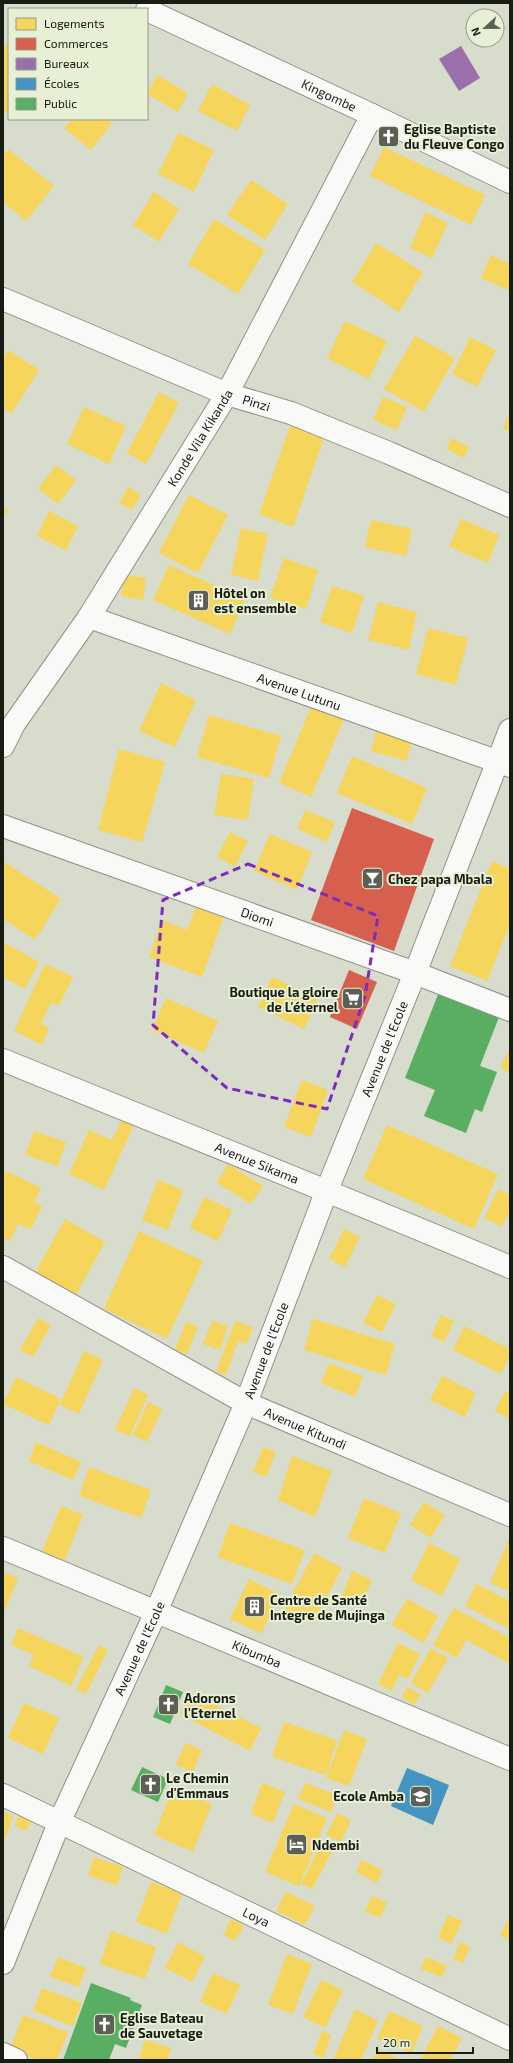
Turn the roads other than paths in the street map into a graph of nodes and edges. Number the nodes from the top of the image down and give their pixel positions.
1 (132, 3) edge
2 (142, 8) edge
3 (148, 11) edge
4 (372, 115) junction
5 (510, 182) edge
6 (3, 299) edge
7 (226, 394) junction
8 (510, 506) edge
9 (89, 617) junction
10 (9, 721) edge
11 (510, 730) edge
12 (3, 746) edge
13 (504, 764) edge
14 (3, 826) edge
15 (415, 973) junction
16 (510, 1010) edge
17 (3, 1060) edge
18 (327, 1190) junction
19 (3, 1267) edge
20 (510, 1267) edge
21 (246, 1403) junction
22 (510, 1515) edge
23 (3, 1548) edge
24 (156, 1612) junction
25 (510, 1759) edge
26 (3, 1795) edge
27 (59, 1823) junction
28 (3, 1963) edge
29 (510, 2039) edge
30 (3, 2054) edge
31 (16, 2060) edge

1 - 2 street, Kingombe
3 - 4 street, Kingombe
4 - 5 street, Kingombe
4 - 7 street, Konde Vila Kikanda
6 - 7 street, Pinzi
7 - 8 street, Pinzi
7 - 9 street, Konde Vila Kikanda
9 - 10 street, Konde Vila Kikanda
9 - 13 street, Avenue Lutunu
10 - 12 street, Konde Vila Kikanda
11 - 13 street, Avenue de l'Ecole
13 - 15 street, Avenue de l'Ecole
14 - 15 street, Diomi
15 - 16 street, Diomi
15 - 18 street, Avenue de l'Ecole
17 - 18 street, Avenue Sikama
18 - 20 street, Avenue Sikama
18 - 21 street, Avenue de l'Ecole
19 - 21 street, Avenue Kitundi
21 - 22 street, Avenue Kitundi
21 - 24 street, Avenue de l'Ecole
23 - 24 street, Kibumba
24 - 25 street, Kibumba
24 - 27 street, Avenue de l'Ecole
26 - 27 street, Loya
27 - 28 street, Avenue de l'Ecole
27 - 29 street, Loya
30 - 31 street

